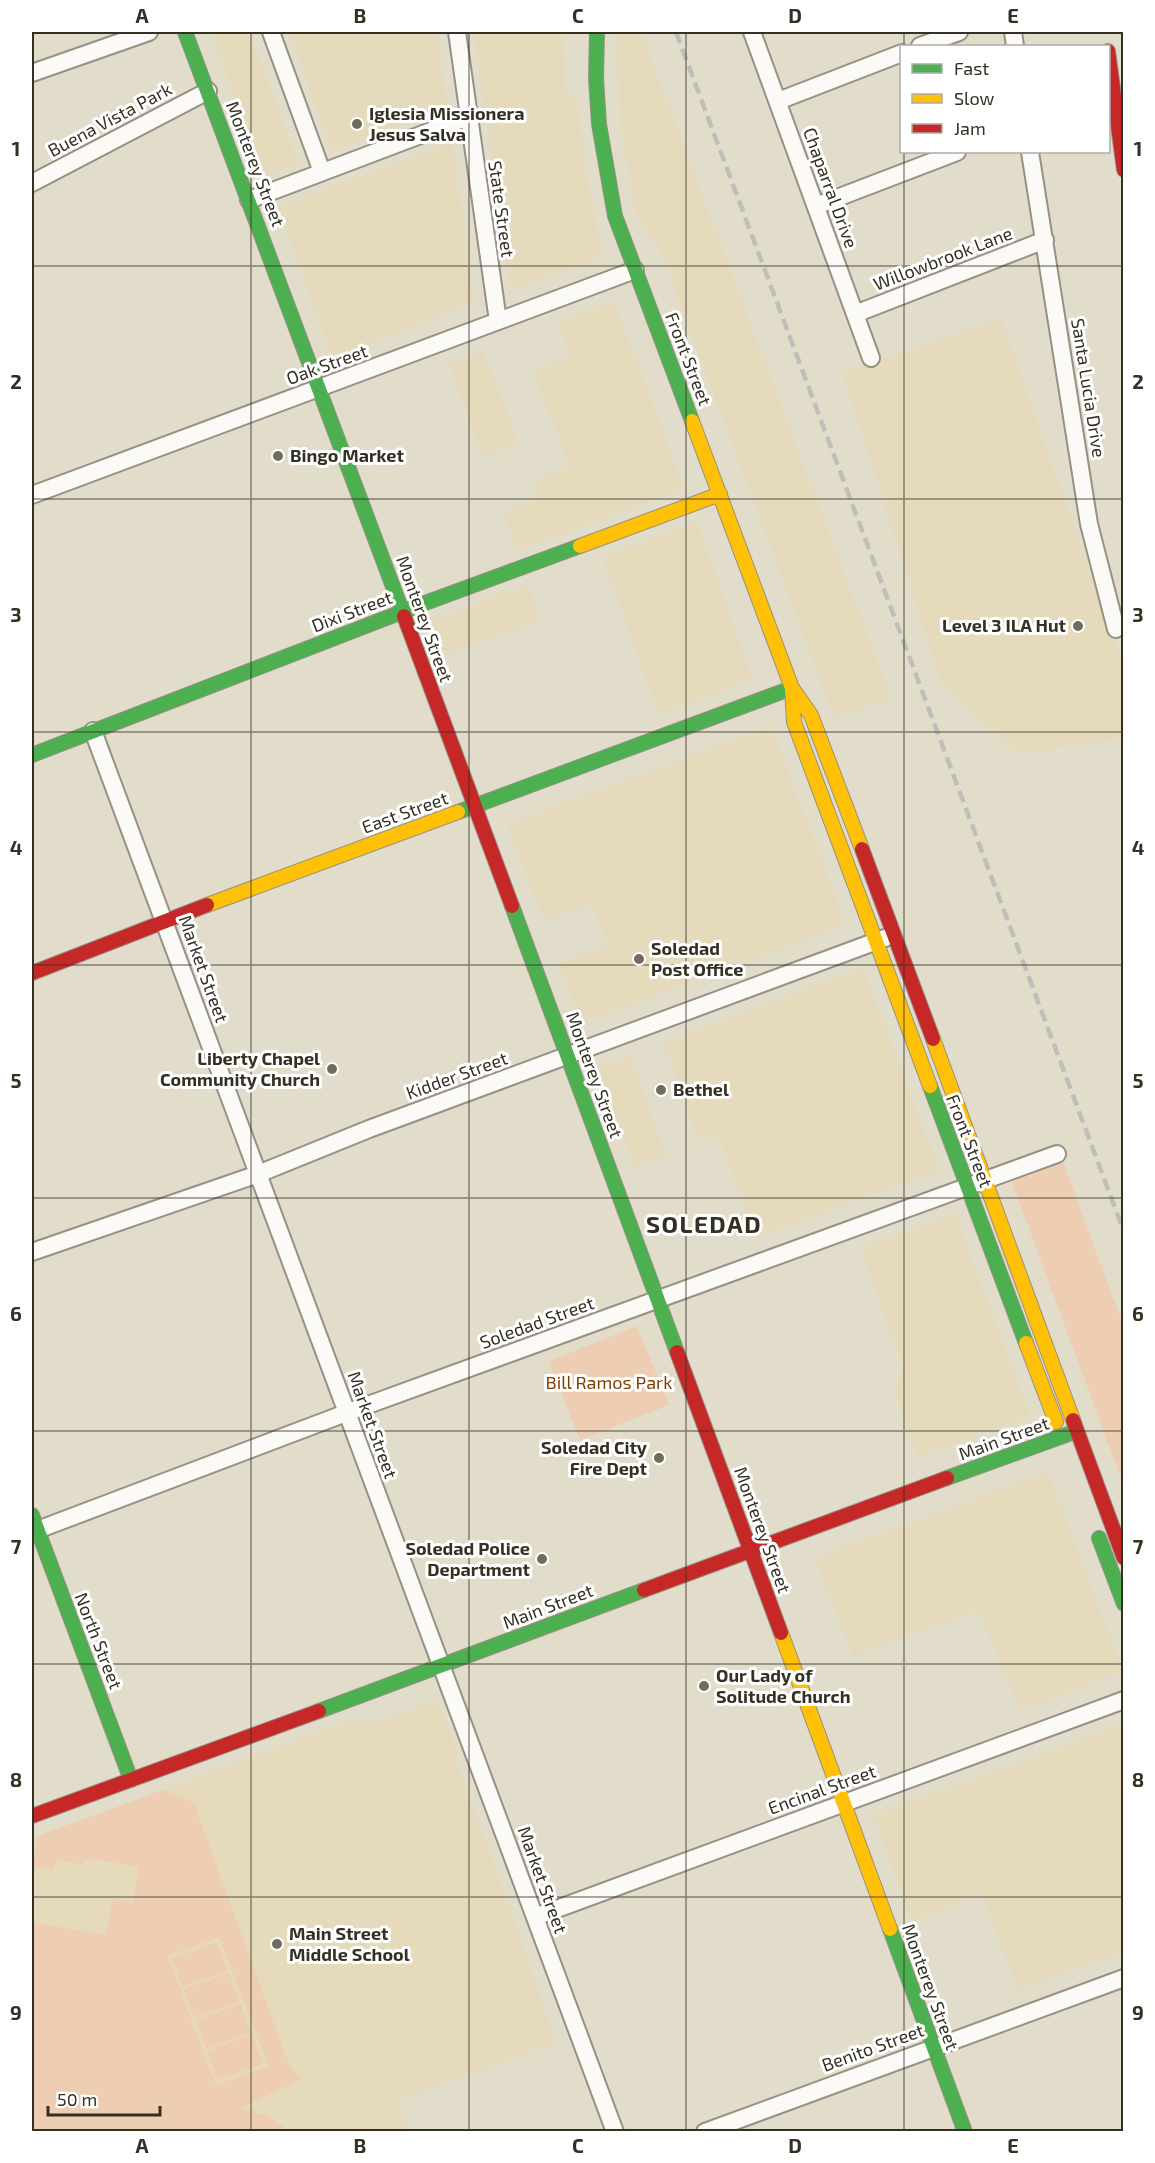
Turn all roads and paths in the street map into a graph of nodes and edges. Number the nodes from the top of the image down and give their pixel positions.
1 (149, 32) edge
2 (185, 32) edge
3 (271, 32) edge
4 (457, 32) edge
5 (597, 32) edge
6 (752, 32) edge
7 (959, 32) edge
8 (923, 45) edge
9 (900, 54) edge
10 (1110, 62) edge
11 (32, 73) edge
12 (208, 91) junction
13 (778, 101) junction
14 (468, 117) junction
15 (954, 153) edge
16 (1030, 153) edge
17 (1124, 170) edge
18 (322, 172) junction
19 (32, 183) edge
20 (249, 200) junction
21 (816, 206) junction
22 (1045, 240) junction
23 (635, 270) junction
24 (855, 314) junction
25 (498, 321) junction
26 (871, 358) dead end
27 (320, 389) junction
28 (720, 494) junction
29 (32, 495) edge
30 (402, 612) junction
31 (1116, 629) dead end
32 (792, 688) junction
33 (93, 731) junction
34 (32, 755) edge
35 (474, 808) junction
36 (164, 921) junction
37 (894, 934) junction
38 (877, 941) junction
39 (32, 973) edge
40 (568, 1055) junction
41 (1057, 1154) dead end
42 (258, 1174) junction
43 (986, 1181) junction
44 (968, 1187) junction
45 (32, 1252) edge
46 (657, 1300) junction
47 (346, 1413) junction
48 (1077, 1431) junction
49 (1063, 1442) junction
50 (33, 1525) edge
51 (1096, 1530) dead end
52 (751, 1550) junction
53 (1124, 1558) edge
54 (1124, 1604) edge
55 (441, 1666) junction
56 (1124, 1700) edge
57 (131, 1780) junction
58 (844, 1803) junction
59 (32, 1816) edge
60 (535, 1917) junction
61 (1124, 1978) edge
62 (933, 2047) junction
63 (615, 2132) edge
64 (705, 2132) edge
65 (965, 2132) edge

1 - 11 street
2 - 12 main road, Monterey Street
3 - 18 street
4 - 14 street, State Street
5 - 23 main road, Front Street
6 - 13 street, Chaparral Drive
7 - 8 street
9 - 13 street
10 - 17 main road
12 - 19 street, Buena Vista Park
12 - 20 main road, Monterey Street
13 - 21 street, Chaparral Drive
14 - 18 street
14 - 25 street, State Street
15 - 21 street
16 - 22 street, Santa Lucia Drive
18 - 20 street
20 - 27 main road, Monterey Street
21 - 24 street, Chaparral Drive
22 - 24 street, Willowbrook Lane
22 - 31 street, Santa Lucia Drive
23 - 25 street, Oak Street
23 - 28 main road, Front Street
24 - 26 street, Chaparral Drive
25 - 27 street, Oak Street
27 - 29 street, Oak Street
27 - 30 main road, Monterey Street
28 - 30 main road, Dixi Street
28 - 32 main road, Front Street
30 - 33 main road, Dixi Street
30 - 35 main road, Monterey Street
32 - 35 main road, East Street
32 - 37 main road, Front Street
32 - 38 main road, Front Street
33 - 34 main road, Dixi Street
33 - 36 street, Market Street
35 - 36 main road, East Street
35 - 40 main road, Monterey Street
36 - 39 main road, East Street
36 - 42 street, Market Street
37 - 38 street, Kidder Street
37 - 43 main road, Front Street
38 - 40 street, Kidder Street
38 - 44 main road, Front Street
40 - 42 street, Kidder Street
40 - 46 main road, Monterey Street
41 - 43 street, Soledad Street
42 - 45 street, Kidder Street
42 - 47 street, Market Street
43 - 44 street, Soledad Street
43 - 48 main road, Front Street
44 - 46 street, Soledad Street
44 - 49 main road, Front Street
46 - 47 street, Soledad Street
46 - 52 main road, Monterey Street
47 - 50 street, Soledad Street
47 - 55 street, Market Street
48 - 49 main road, Main Street
48 - 53 main road, Front Street
49 - 52 main road, Main Street
50 - 57 main road, North Street
51 - 54 main road
52 - 55 main road, Main Street
52 - 58 main road, Monterey Street
55 - 57 main road, Main Street
55 - 60 street, Market Street
56 - 58 street, Encinal Street
57 - 59 main road, Main Street
58 - 60 street, Encinal Street
58 - 62 main road, Monterey Street
60 - 63 street, Market Street
61 - 62 street, Benito Street
62 - 64 street, Benito Street
62 - 65 main road, Monterey Street

